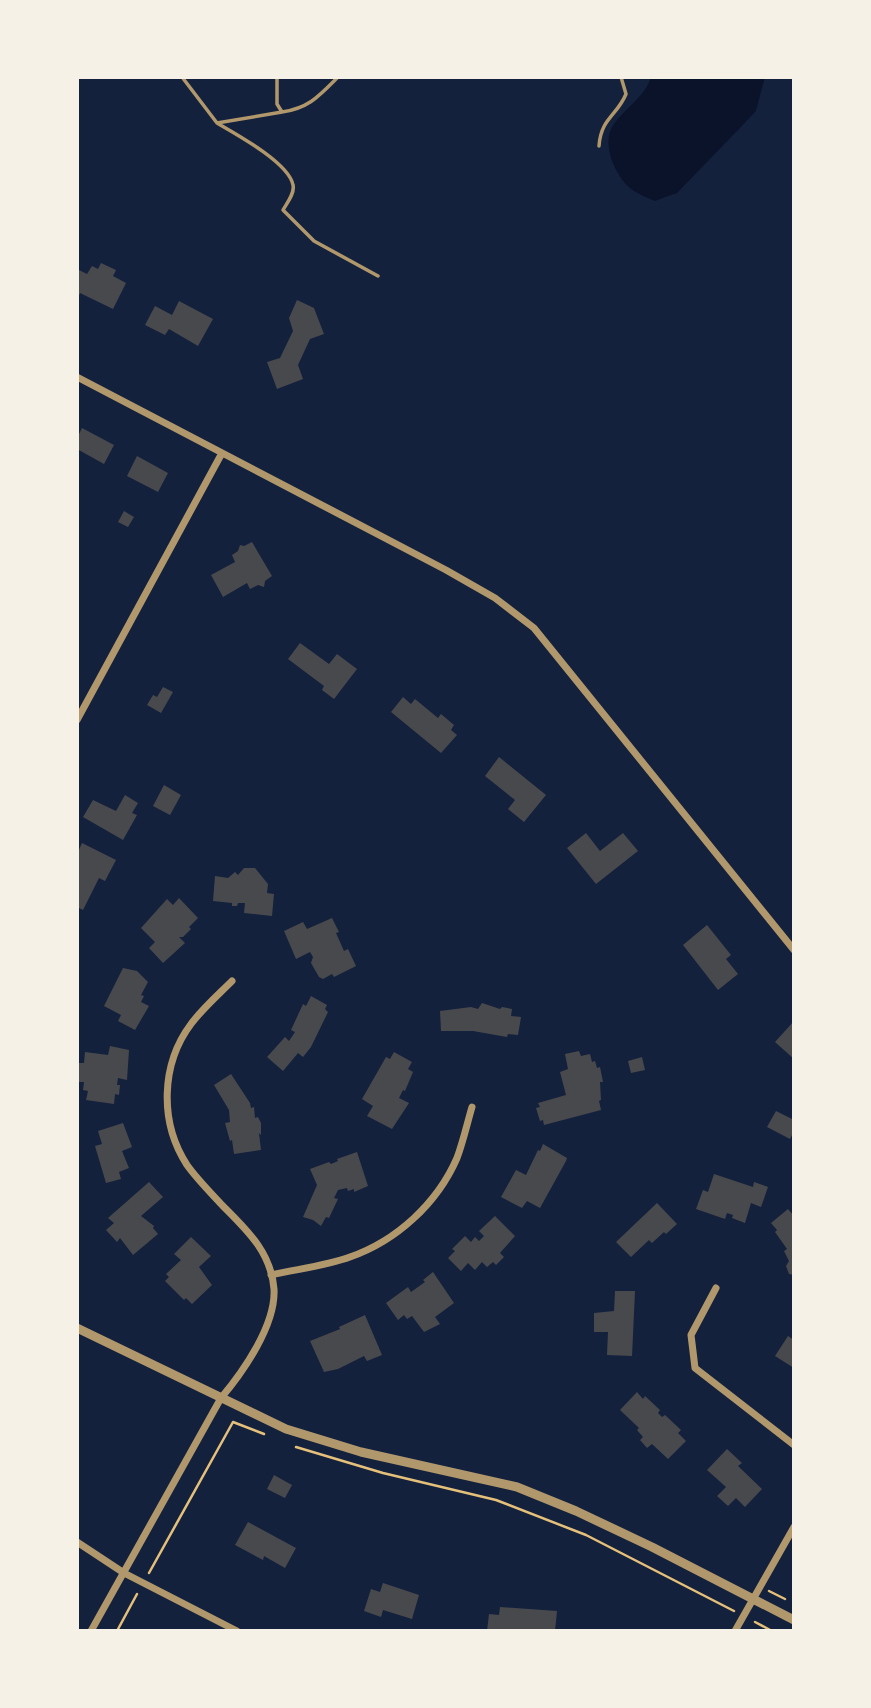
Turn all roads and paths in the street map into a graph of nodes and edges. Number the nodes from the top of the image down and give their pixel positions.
1 (182, 77) edge
2 (277, 77) edge
3 (338, 77) edge
4 (621, 77) edge
5 (282, 112) junction
6 (217, 122) junction
7 (599, 145) dead end
8 (378, 276) dead end
9 (77, 377) edge
10 (222, 453) junction
11 (77, 720) edge
12 (794, 950) edge
13 (232, 981) dead end
14 (472, 1107) dead end
15 (271, 1275) junction
16 (716, 1288) dead end
17 (77, 1328) edge
18 (222, 1398) junction
19 (268, 1436) dead end
20 (291, 1445) dead end
21 (794, 1445) edge
22 (794, 1527) edge
23 (77, 1542) edge
24 (124, 1573) junction
25 (143, 1583) junction
26 (761, 1587) junction
27 (754, 1599) junction
28 (794, 1604) edge
29 (744, 1616) junction
30 (794, 1620) edge
31 (91, 1631) edge
32 (117, 1631) edge
33 (237, 1631) edge
34 (735, 1631) edge
35 (772, 1631) edge

1 - 6 lane
2 - 5 lane
3 - 5 lane
4 - 7 lane
5 - 6 lane
6 - 8 lane
9 - 10 street
10 - 11 street
10 - 12 street
13 - 15 street
14 - 15 street
15 - 18 street
16 - 21 street
17 - 18 street
18 - 24 street
18 - 27 street
19 - 25 path
20 - 29 path
22 - 26 street
23 - 24 street
24 - 25 street
24 - 31 street
25 - 32 path
25 - 33 street
26 - 27 street
26 - 28 path
27 - 29 street
27 - 30 street
29 - 34 street
29 - 35 path

